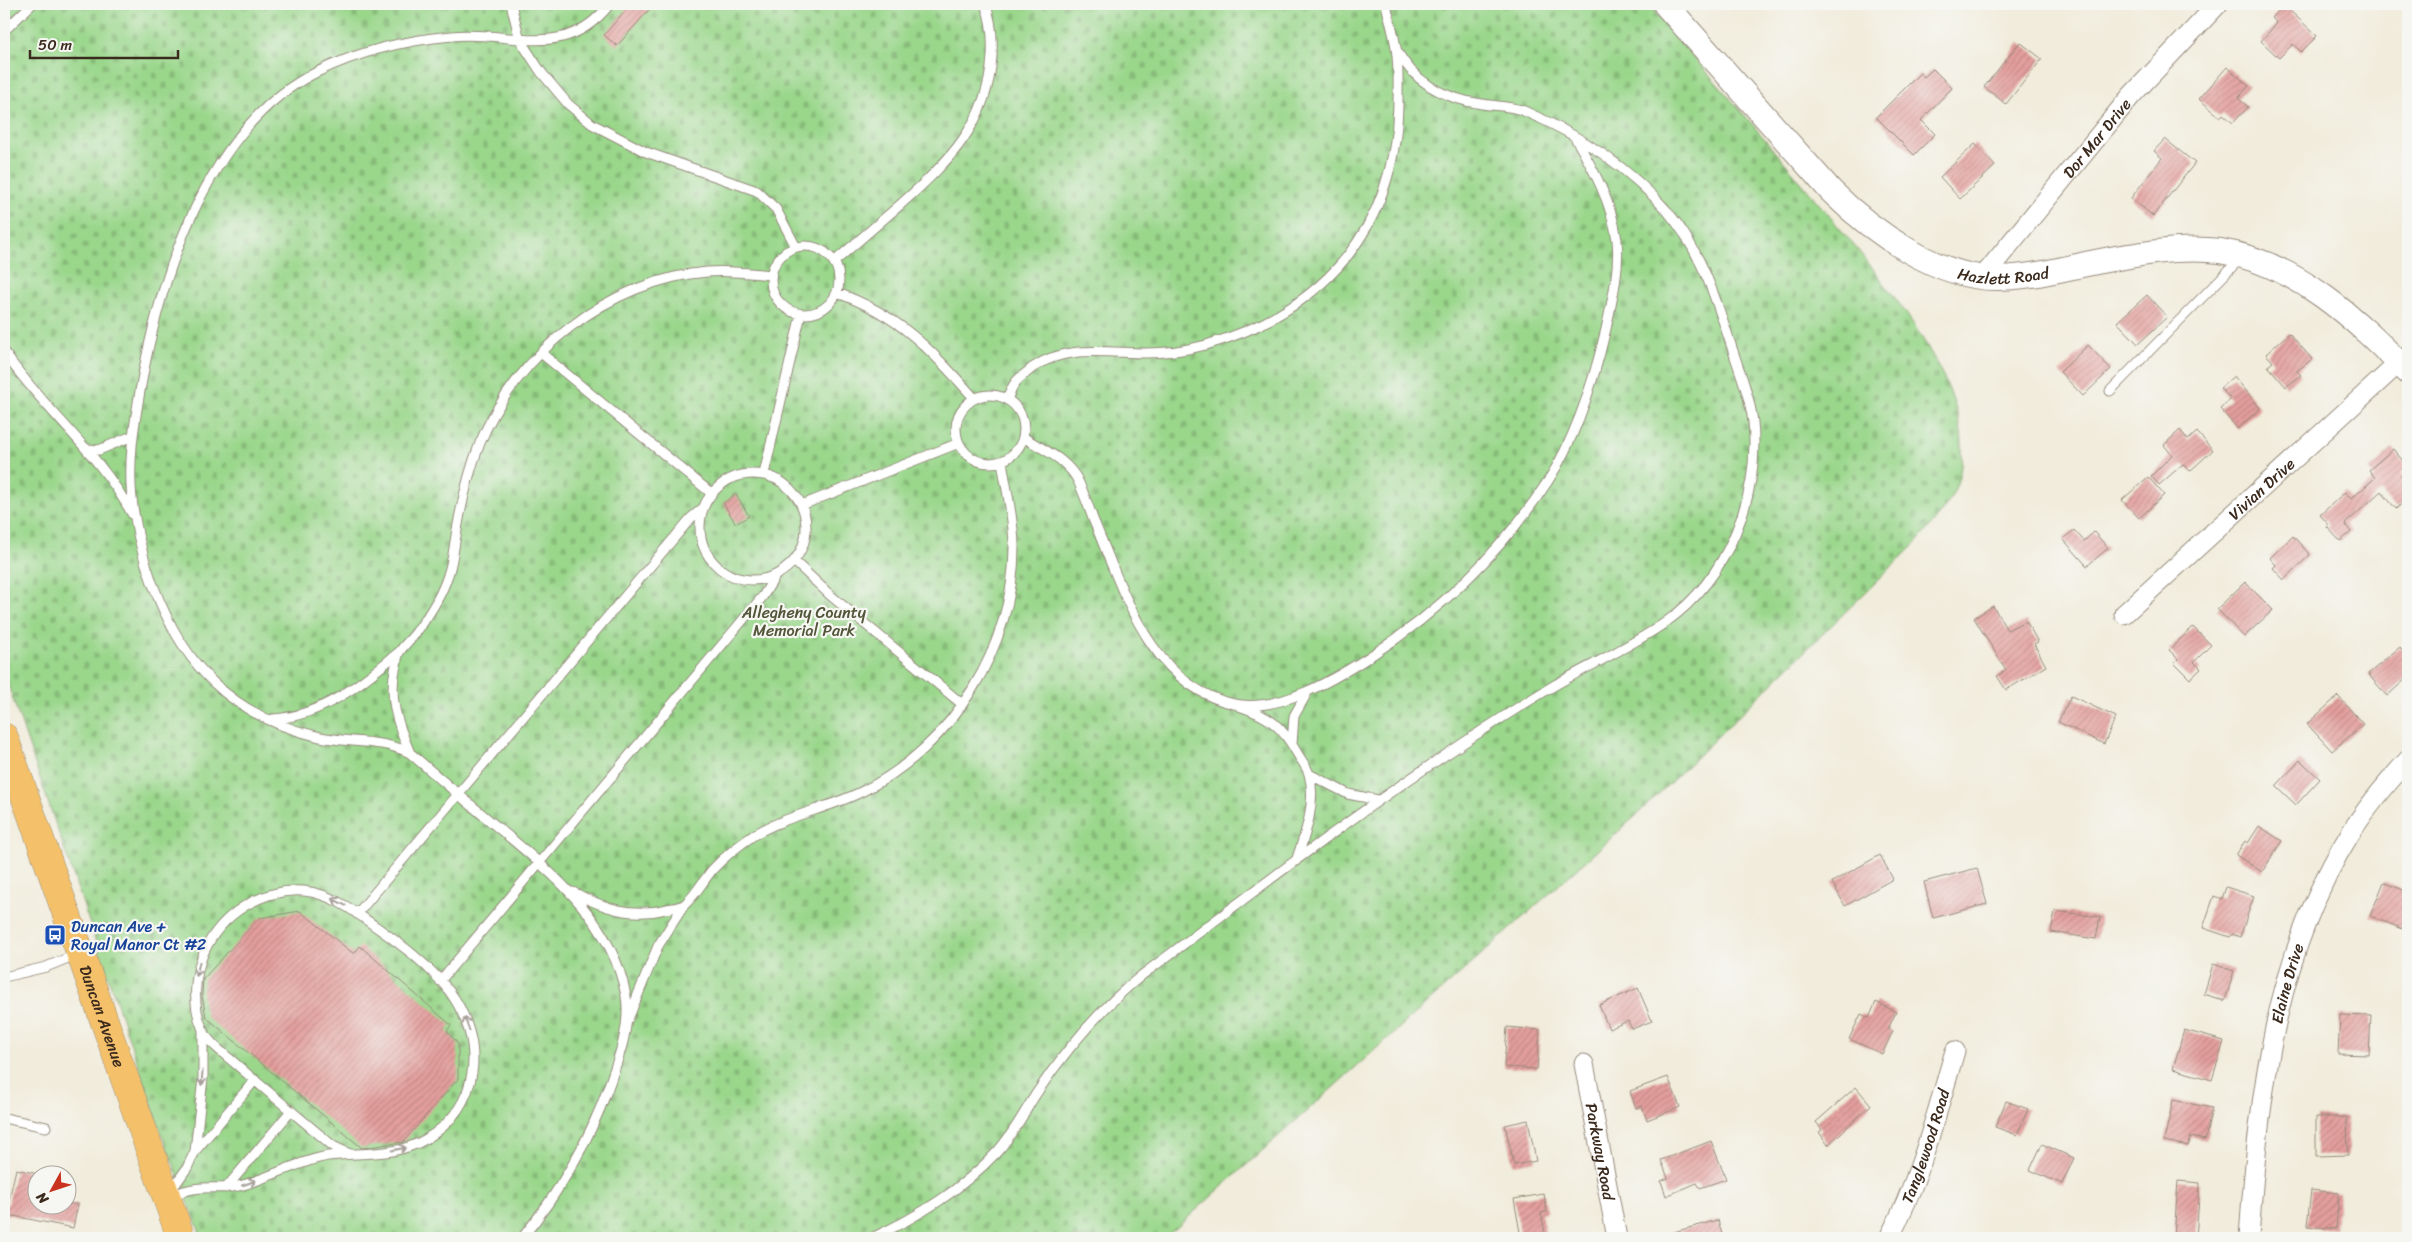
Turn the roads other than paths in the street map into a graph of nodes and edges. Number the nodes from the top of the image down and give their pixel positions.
1 (32, 4) edge
2 (511, 4) edge
3 (610, 4) edge
4 (985, 4) edge
5 (1386, 4) edge
6 (1665, 4) edge
7 (2218, 4) edge
8 (4, 31) edge
9 (520, 40) junction
10 (1396, 49) junction
11 (1573, 134) junction
12 (796, 247) junction
13 (2242, 257) junction
14 (834, 262) junction
15 (771, 275) junction
16 (1982, 278) junction
17 (837, 293) junction
18 (801, 314) junction
19 (4, 352) edge
20 (541, 353) junction
21 (2404, 367) edge
22 (2110, 391) dead end
23 (975, 399) junction
24 (1007, 400) junction
25 (132, 436) junction
26 (1022, 437) junction
27 (959, 443) junction
28 (88, 449) junction
29 (1002, 460) junction
30 (764, 474) junction
31 (711, 493) junction
32 (802, 505) junction
33 (703, 508) junction
34 (135, 520) junction
35 (794, 561) junction
36 (776, 575) junction
37 (2124, 614) dead end
38 (399, 652) junction
39 (1307, 692) junction
40 (962, 704) junction
41 (1234, 704) junction
42 (268, 720) junction
43 (4, 737) edge
44 (1292, 744) junction
45 (410, 752) junction
46 (2408, 760) edge
47 (1309, 774) junction
48 (460, 795) junction
49 (1378, 800) junction
50 (1296, 861) junction
51 (540, 863) junction
52 (566, 888) junction
53 (684, 905) junction
54 (357, 914) junction
55 (80, 953) junction
56 (4, 977) edge
57 (440, 981) junction
58 (626, 1024) junction
59 (202, 1030) junction
60 (1954, 1051) dead end
61 (1584, 1064) dead end
62 (255, 1080) junction
63 (291, 1111) junction
64 (4, 1118) edge
65 (46, 1127) dead end
66 (195, 1150) junction
67 (350, 1154) junction
68 (226, 1188) junction
69 (167, 1197) junction
70 (181, 1238) edge
71 (522, 1238) edge
72 (872, 1238) edge
73 (1617, 1238) edge
74 (1889, 1238) edge
75 (2249, 1238) edge

1 - 8 lane
2 - 9 lane
3 - 9 lane
4 - 14 lane
5 - 10 lane
6 - 16 street, Hazlett Road
7 - 16 street, Dor Mar Drive
9 - 12 lane
9 - 25 lane
10 - 11 lane
10 - 24 lane
11 - 39 lane
11 - 49 lane
12 - 14 lane
12 - 15 lane
13 - 16 street, Hazlett Road
13 - 21 street, Hazlett Road
13 - 22 lane
14 - 17 lane
15 - 18 lane
15 - 20 lane
17 - 18 lane
17 - 23 lane
18 - 30 lane
19 - 28 lane
20 - 31 lane
20 - 38 lane
21 - 37 street, Vivian Drive
23 - 24 lane
23 - 27 lane
24 - 26 lane
25 - 28 lane
25 - 34 lane
26 - 29 lane
26 - 41 lane
27 - 29 lane
27 - 32 lane
28 - 34 lane
29 - 40 lane
30 - 31 lane
30 - 32 lane
31 - 33 lane
32 - 35 lane
33 - 36 lane
33 - 48 lane
34 - 42 lane
35 - 36 lane
35 - 40 lane
36 - 51 lane
38 - 42 lane
38 - 45 lane
39 - 41 lane
39 - 44 lane
40 - 53 lane
41 - 44 lane
42 - 45 lane
43 - 55 main road, Duncan Avenue
44 - 47 lane
45 - 48 lane
46 - 75 street, Elaine Drive
47 - 49 lane
47 - 50 lane
48 - 51 lane
48 - 54 lane
49 - 50 lane
50 - 72 lane
51 - 52 lane
51 - 57 lane
52 - 53 lane
52 - 58 lane
53 - 58 lane
54 - 57 lane
54 -> 59 lane
55 - 56 lane
55 - 69 main road, Duncan Avenue
67 -> 57 lane
58 - 71 lane
59 - 62 lane
59 -> 66 lane
60 - 74 street, Tanglewood Road
61 - 73 street, Parkway Road
62 - 63 lane
62 - 66 lane
63 - 67 lane
63 - 68 lane
64 - 65 lane
66 - 69 lane
68 -> 67 lane
68 - 69 lane
69 - 70 main road, Duncan Avenue

